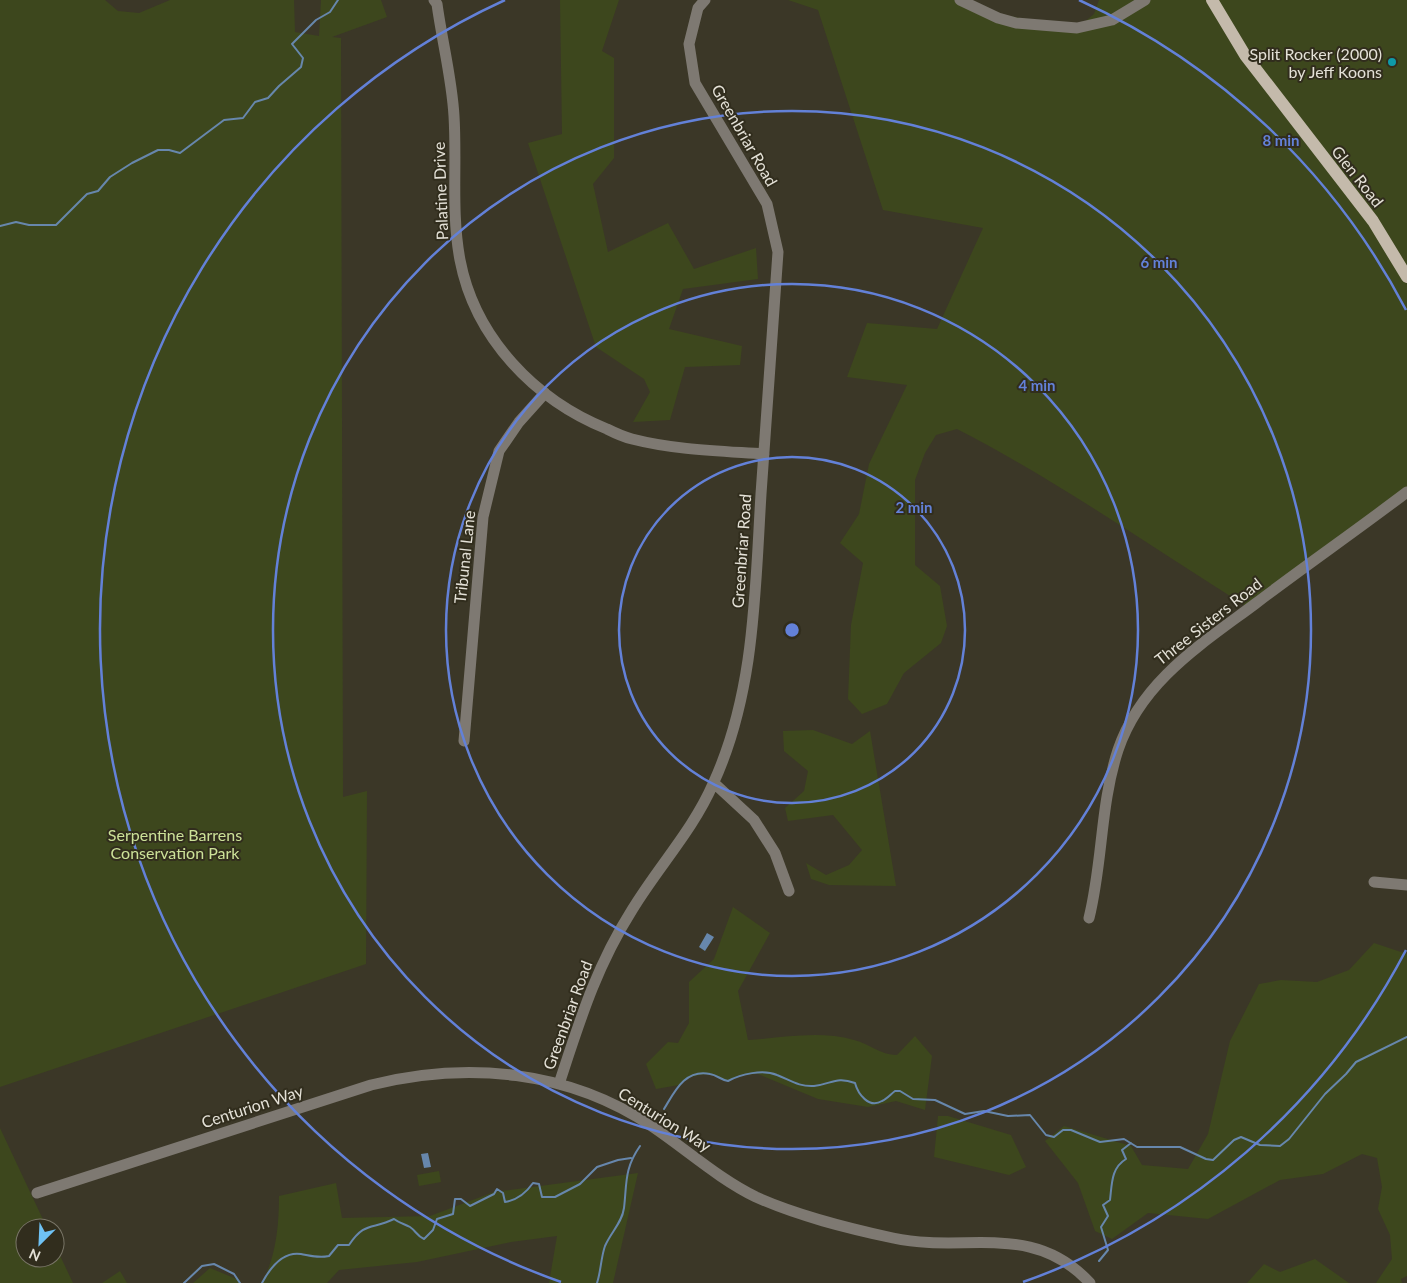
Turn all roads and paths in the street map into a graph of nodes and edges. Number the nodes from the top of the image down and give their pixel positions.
1 (434, 0) edge
2 (705, 0) edge
3 (960, 0) edge
4 (1145, 0) edge
5 (1212, 0) edge
6 (1407, 277) edge
7 (545, 393) junction
8 (764, 454) junction
9 (1407, 492) edge
10 (464, 741) dead end
11 (714, 783) junction
12 (1374, 882) dead end
13 (1407, 885) edge
14 (789, 891) dead end
15 (1089, 918) dead end
16 (559, 1084) junction
17 (37, 1193) dead end
18 (1090, 1283) edge

1 - 7 street, Palatine Drive
2 - 8 street, Greenbriar Road
3 - 4 street
5 - 6 main road, Glen Road
7 - 8 street, Palatine Drive
7 - 10 street, Tribunal Lane
8 - 11 street, Greenbriar Road
9 - 15 street, Three Sisters Road
11 - 14 street
11 - 16 street, Greenbriar Road
12 - 13 street
16 - 17 street, Centurion Way
16 - 18 street, Centurion Way

